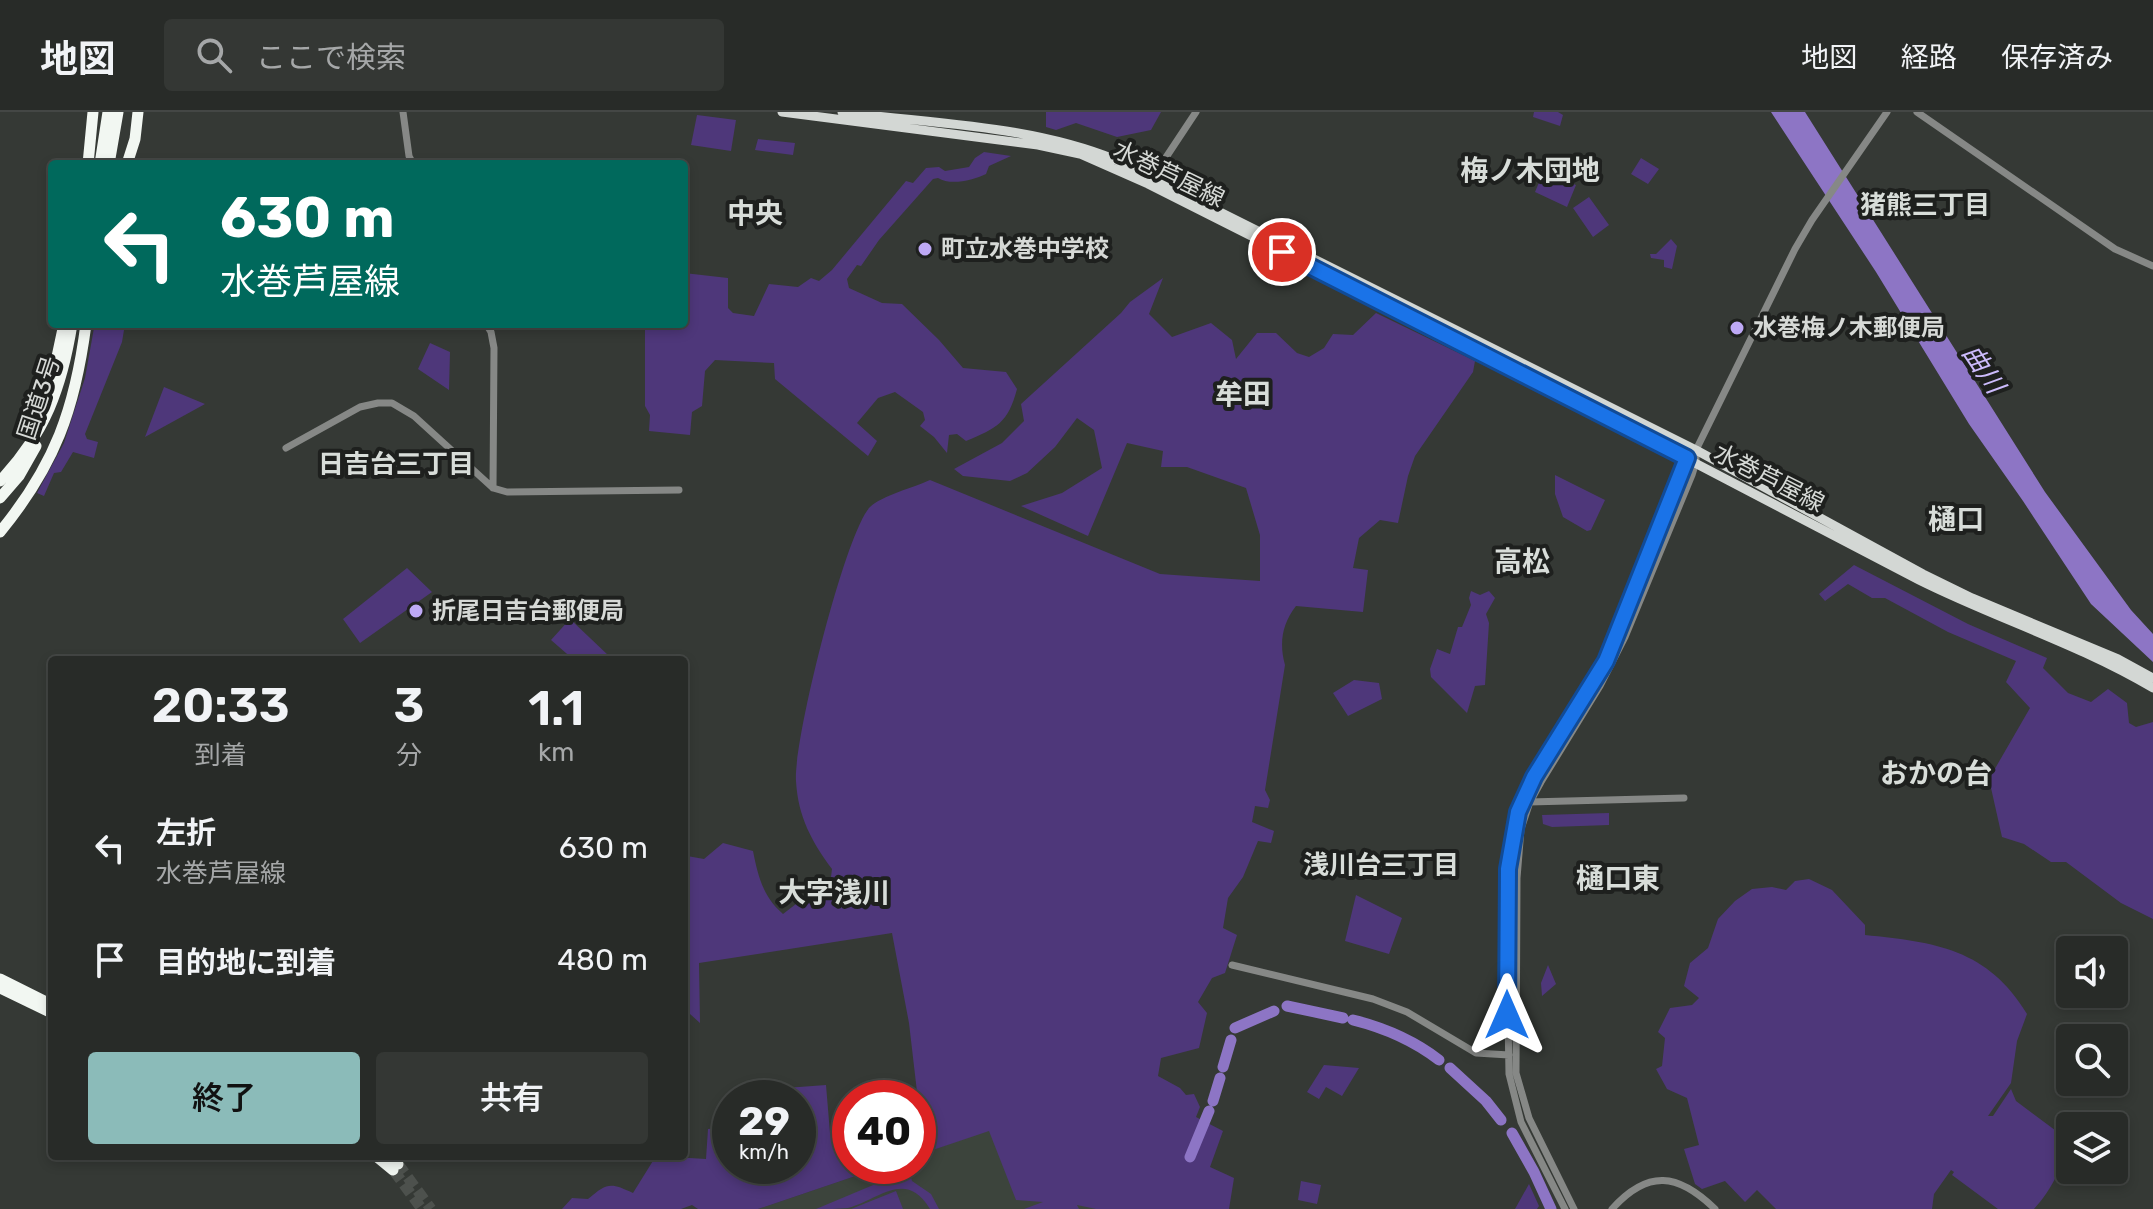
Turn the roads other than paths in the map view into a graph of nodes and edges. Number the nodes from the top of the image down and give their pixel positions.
1 (93, 112) edge
2 (138, 112) edge
3 (403, 112) edge
4 (782, 112) edge
5 (842, 112) edge
6 (1196, 112) edge
7 (1887, 112) edge
8 (1917, 112) edge
9 (112, 117) edge
10 (885, 118) edge
11 (88, 160) edge
12 (101, 160) edge
13 (109, 160) edge
14 (128, 160) edge
15 (412, 160) edge
16 (1150, 181) junction
17 (2153, 266) edge
18 (63, 328) edge
19 (71, 328) edge
20 (83, 328) edge
21 (84, 328) edge
22 (488, 328) edge
23 (55, 400) junction
24 (33, 429) junction
25 (286, 448) dead end
26 (1696, 450) junction
27 (1692, 460) junction
28 (17, 461) junction
29 (0, 475) edge
30 (0, 481) edge
31 (493, 488) junction
32 (679, 490) dead end
33 (0, 492) edge
34 (0, 498) edge
35 (0, 520) edge
36 (0, 532) edge
37 (2153, 678) edge
38 (2153, 688) edge
39 (1684, 798) dead end
40 (1527, 801) junction
41 (1232, 965) dead end
42 (1, 983) edge
43 (48, 1003) edge
44 (48, 1011) edge
45 (1512, 1055) junction
46 (1565, 1209) edge
47 (1574, 1209) edge
48 (1612, 1209) edge
49 (1715, 1209) edge

1 - 11 highway
2 - 14 highway
3 - 15 street
4 - 10 main road, 水巻芦屋線
5 - 10 main road, 水巻芦屋線
6 - 16 street
7 - 26 street
8 - 17 street
9 - 12 highway
9 - 13 highway
10 - 16 main road, 水巻芦屋線
16 - 26 main road, 水巻芦屋線
16 - 27 main road, 水巻芦屋線
18 - 24 highway
19 - 23 highway, 国道3号
20 - 35 highway, 国道3号
21 - 36 highway
22 - 31 street
23 - 28 highway, 国道3号
23 - 34 highway
24 - 28 highway
24 - 29 highway
25 - 31 street
26 - 27 street
26 - 37 main road, 水巻芦屋線
27 - 38 main road, 水巻芦屋線
27 - 40 street
28 - 30 highway, 国道3号
28 - 33 highway
31 - 32 street
39 - 40 street
40 - 45 street
41 - 45 street
42 - 43 highway
42 - 44 highway
45 - 46 street
45 - 47 street
48 - 49 street

